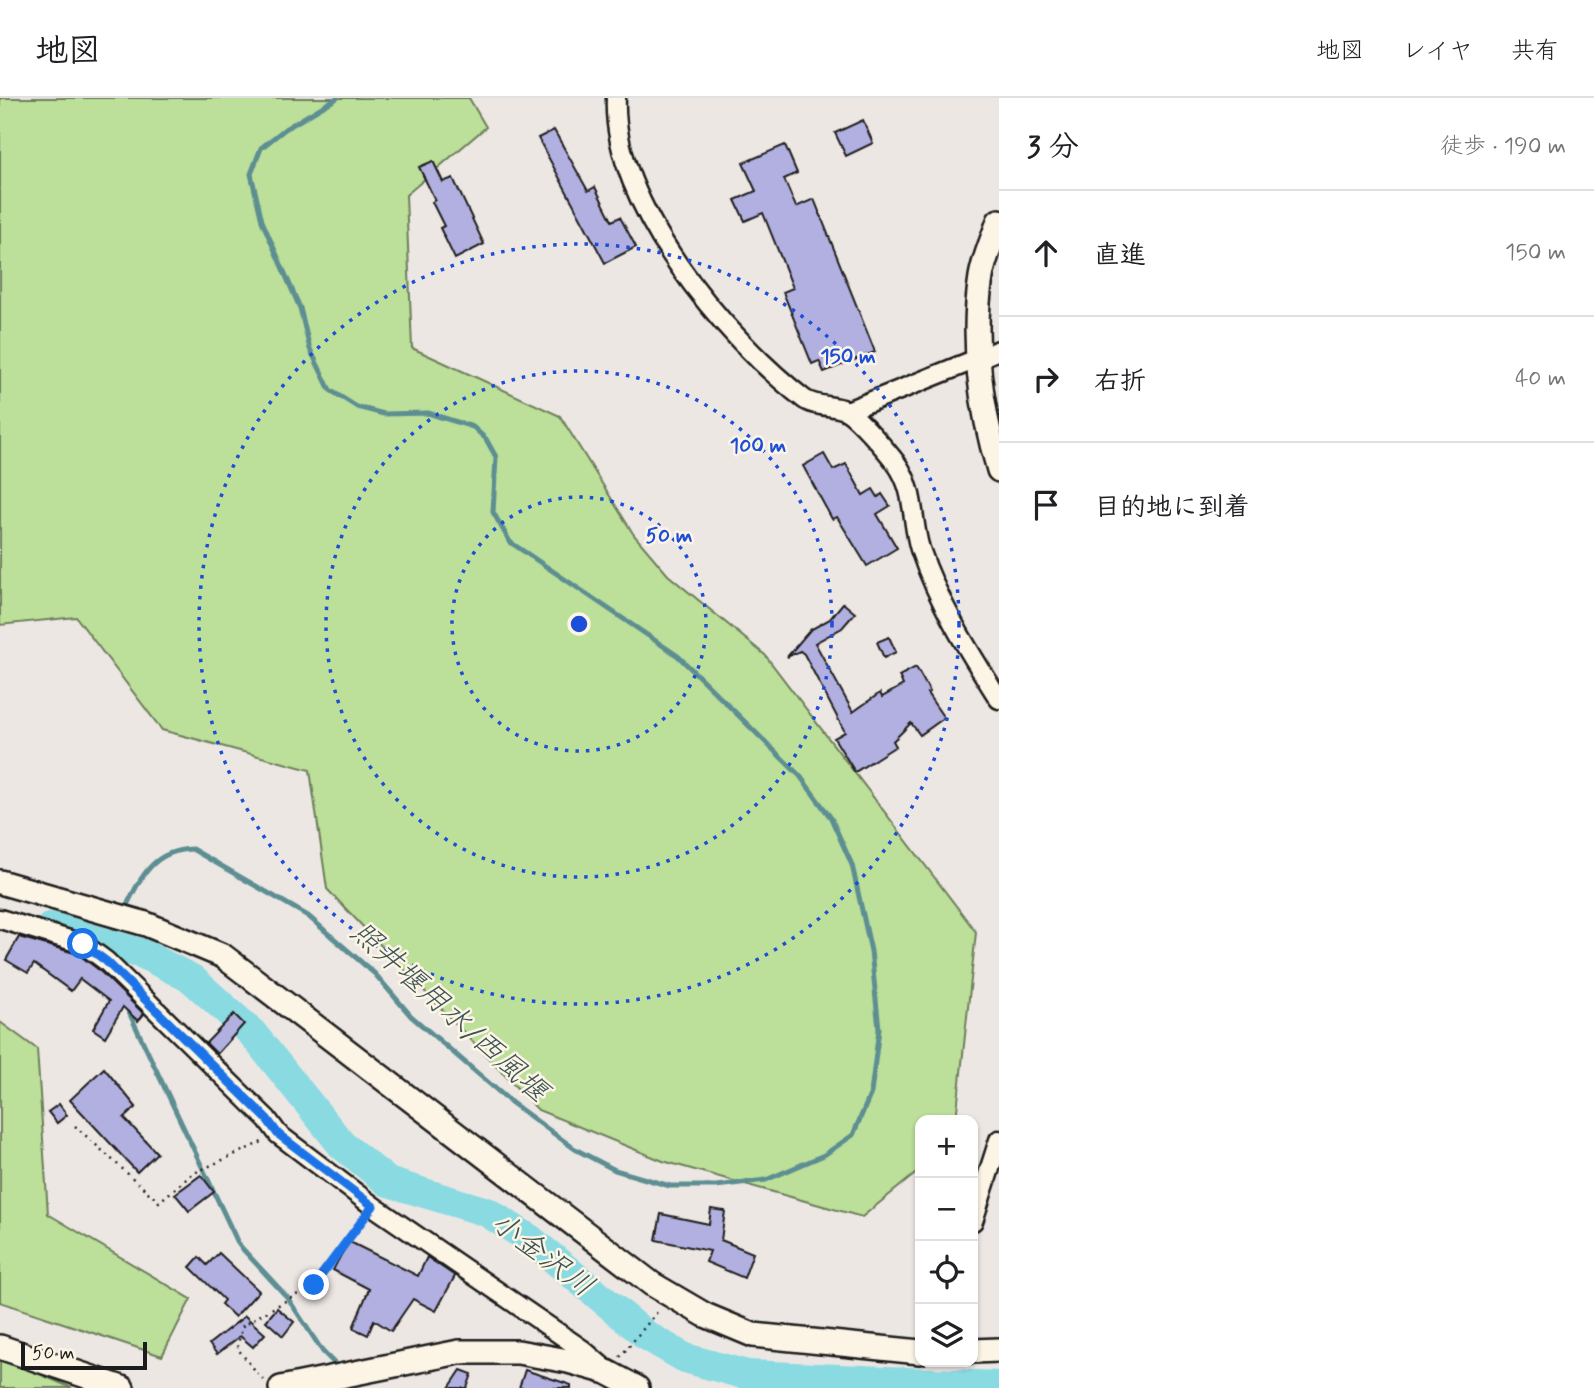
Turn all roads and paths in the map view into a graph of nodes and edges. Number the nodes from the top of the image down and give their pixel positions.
1 (615, 98) edge
2 (999, 220) edge
3 (989, 354) edge
4 (846, 411) junction
5 (999, 470) edge
6 (999, 699) edge
7 (0, 883) edge
8 (0, 919) edge
9 (75, 1126) dead end
10 (278, 1134) junction
11 (999, 1140) edge
12 (978, 1205) edge
13 (373, 1206) junction
14 (656, 1313) dead end
15 (630, 1344) dead end
16 (0, 1347) edge
17 (999, 1350) edge
18 (915, 1351) edge
19 (978, 1351) edge
20 (607, 1372) junction
21 (122, 1388) edge
22 (272, 1388) edge
23 (281, 1388) edge
24 (637, 1388) edge

1 - 4 street
2 - 3 street
3 - 4 street
3 - 5 street
4 - 6 street
7 - 18 street
8 - 10 street
9 - 10 path
10 - 13 street
11 - 12 street
13 - 20 street
13 - 22 path
14 - 15 path
16 - 21 street
17 - 19 street
20 - 23 street
20 - 24 street

